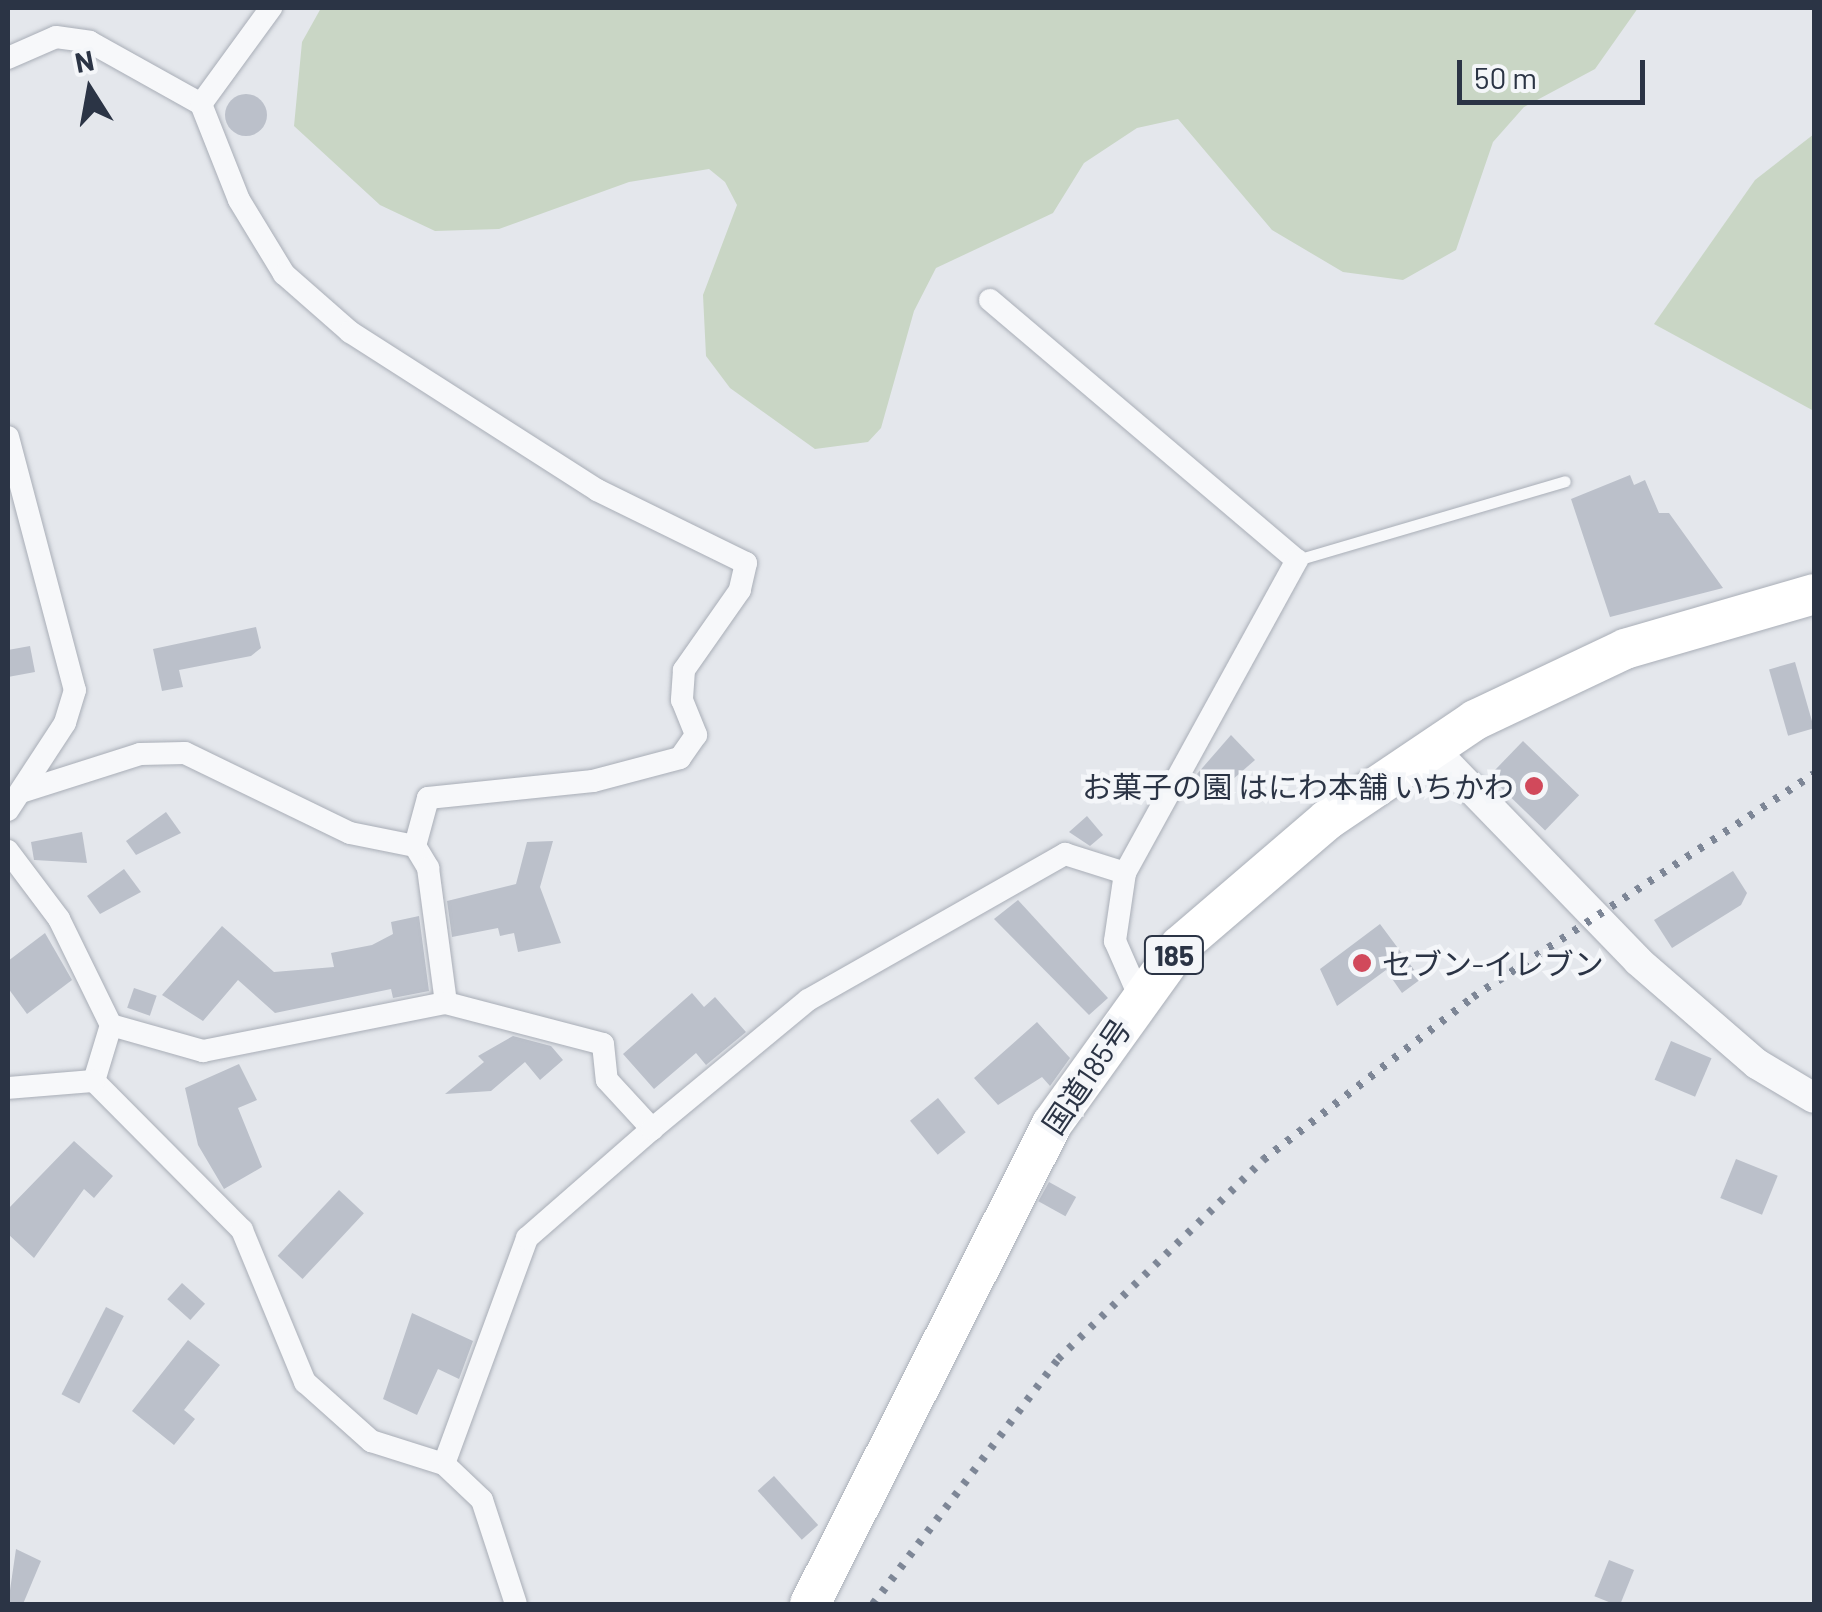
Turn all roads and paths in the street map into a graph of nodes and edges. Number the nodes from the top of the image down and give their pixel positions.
1 (271, 8) edge
2 (8, 58) edge
3 (201, 104) junction
4 (990, 300) dead end
5 (8, 437) edge
6 (1565, 481) dead end
7 (1297, 560) junction
8 (1814, 594) edge
9 (1430, 746) junction
10 (24, 791) junction
11 (8, 810) edge
12 (415, 846) junction
13 (8, 851) edge
14 (1126, 873) junction
15 (1140, 998) junction
16 (446, 1002) junction
17 (110, 1024) junction
18 (94, 1081) junction
19 (8, 1088) edge
20 (1814, 1098) edge
21 (652, 1129) junction
22 (444, 1464) junction
23 (516, 1604) edge
24 (810, 1604) edge

1 - 3 street
2 - 3 street
3 - 12 street
4 - 7 street
5 - 10 street
6 - 7 lane
7 - 14 street
8 - 9 highway, 国道185号 / 185
9 - 15 highway, 国道185号 / 185
9 - 20 street
10 - 11 street
10 - 12 street
12 - 16 street
13 - 17 street
14 - 15 street
14 - 21 street
15 - 24 highway, 国道185号 / 185
16 - 17 street
16 - 21 street
17 - 18 street
18 - 19 street
18 - 22 street
21 - 22 street
22 - 23 street

